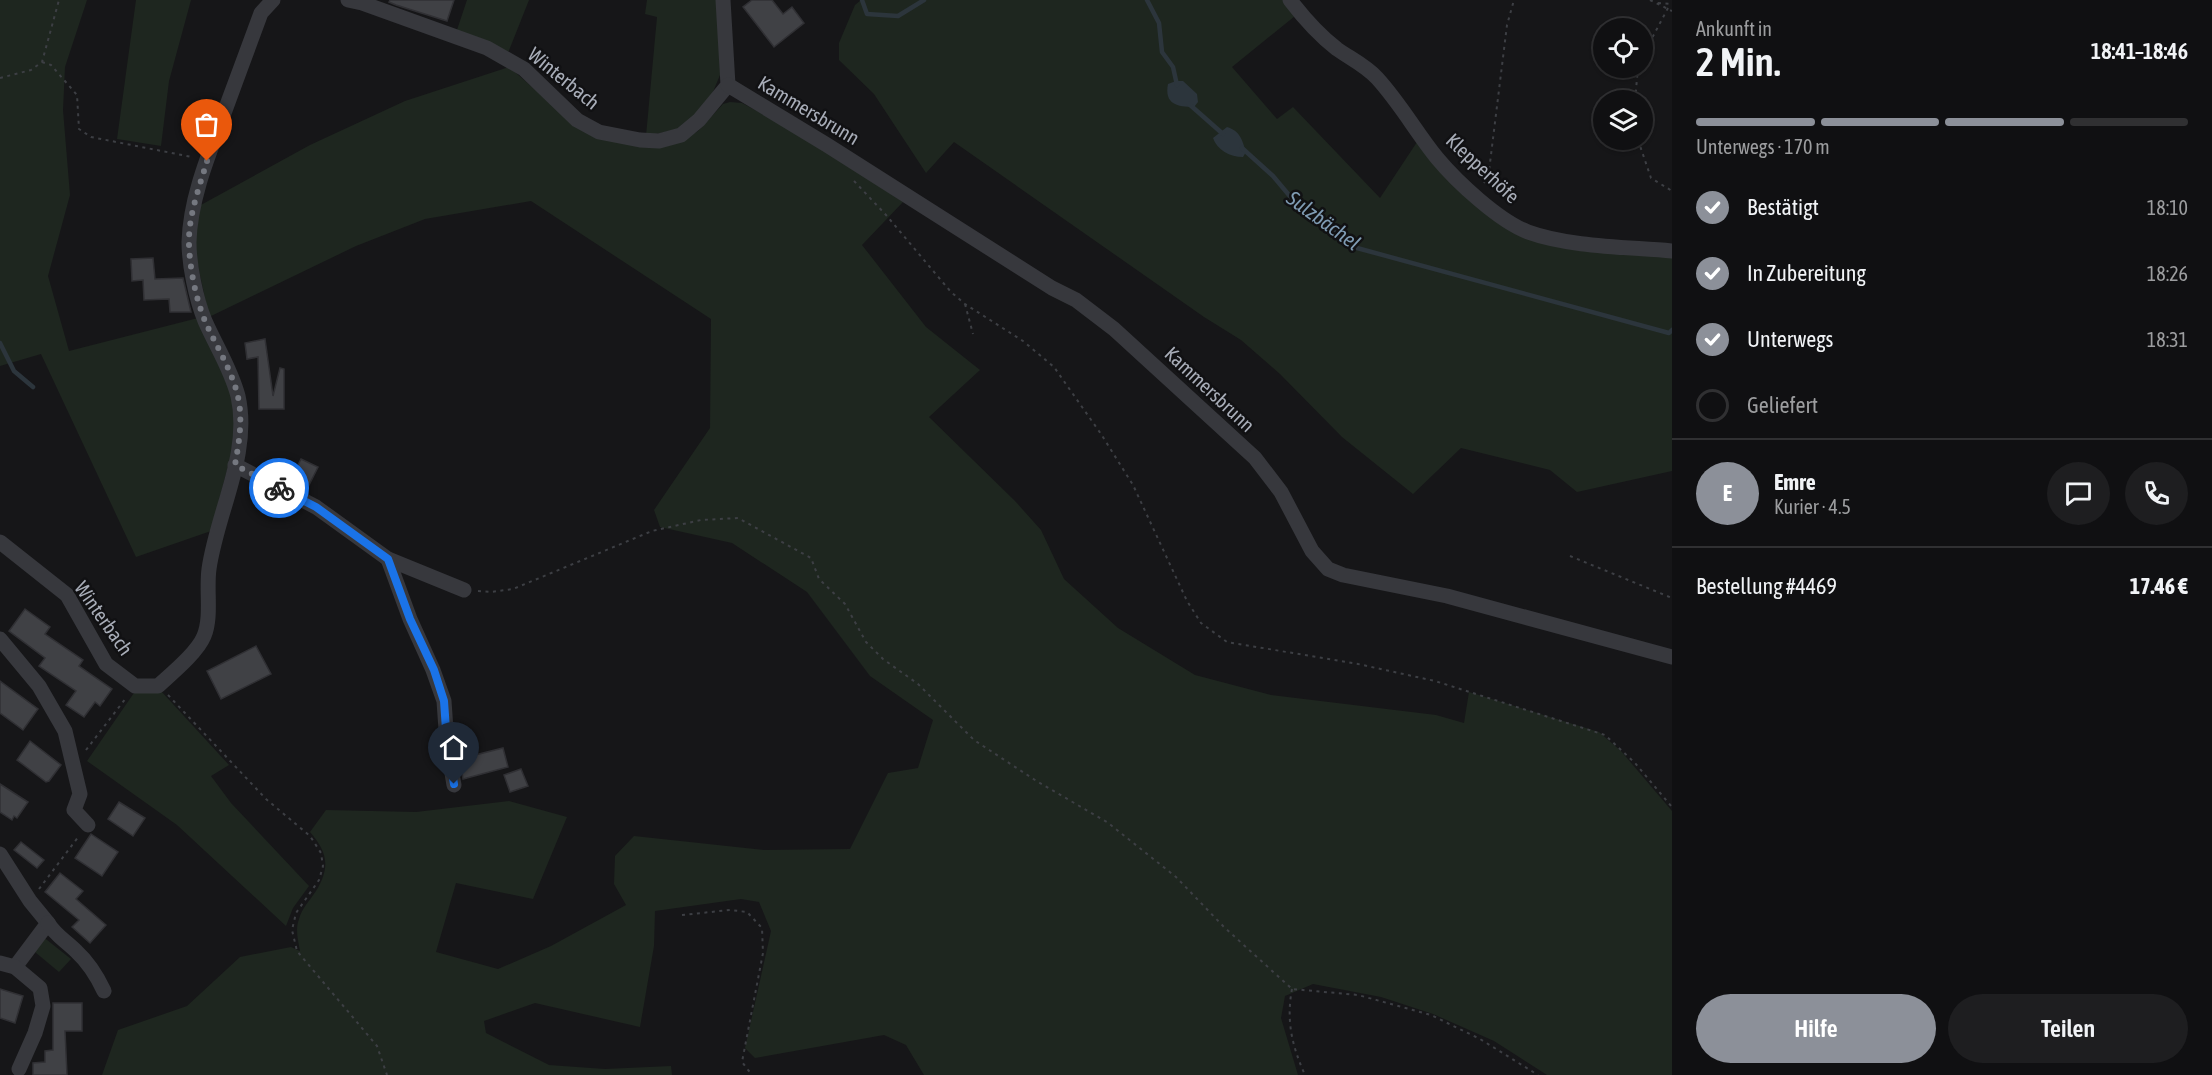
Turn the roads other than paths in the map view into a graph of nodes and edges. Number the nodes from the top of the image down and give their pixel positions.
1 (273, 0) edge
2 (348, 0) edge
3 (723, 0) edge
4 (1290, 0) edge
5 (728, 85) junction
6 (1672, 251) edge
7 (235, 465) junction
8 (0, 542) edge
9 (388, 559) junction
10 (464, 590) road end
11 (0, 639) edge
12 (1672, 657) edge
13 (454, 784) dead end
14 (88, 825) road end
15 (0, 854) edge
16 (48, 923) junction
17 (7, 965) edge
18 (104, 991) dead end
19 (19, 1069) dead end

1 - 7 street
2 - 5 street, Winterbach
3 - 5 street
4 - 6 street, Klepperhöfe
5 - 12 street, Kammersbrunn
7 - 8 street, Winterbach
7 - 9 street
9 - 10 street
9 - 13 street
11 - 14 street
15 - 16 street
16 - 17 street
16 - 18 street
17 - 19 street

